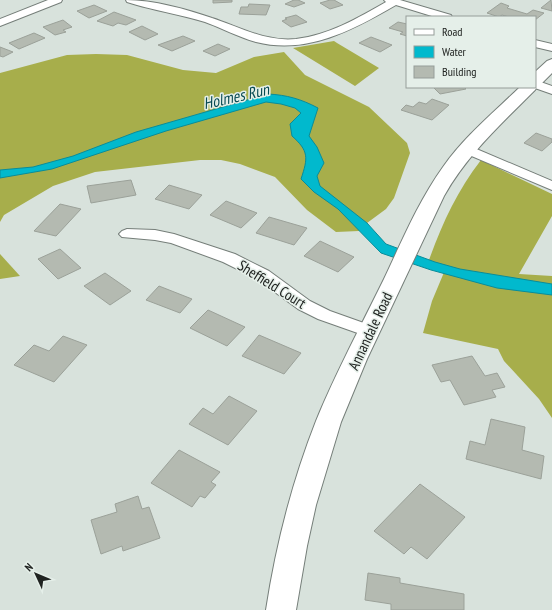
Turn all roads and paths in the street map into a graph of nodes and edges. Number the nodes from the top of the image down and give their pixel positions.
1 (56, 0) edge
2 (131, 0) edge
3 (392, 1) edge
4 (444, 16) edge
5 (0, 23) edge
6 (536, 43) edge
7 (552, 48) edge
8 (552, 64) edge
9 (536, 79) edge
10 (536, 84) edge
11 (527, 88) edge
12 (552, 90) edge
13 (468, 149) junction
14 (552, 186) edge
15 (127, 234) dead end
16 (369, 331) junction
17 (281, 610) edge

1 - 5 street
2 - 3 street
3 - 4 street
6 - 7 street
8 - 9 main road
10 - 12 street
11 - 13 main road, Annandale Road
13 - 14 street
13 - 16 main road, Annandale Road
15 - 16 street, Sheffield Court
16 - 17 main road, Annandale Road

